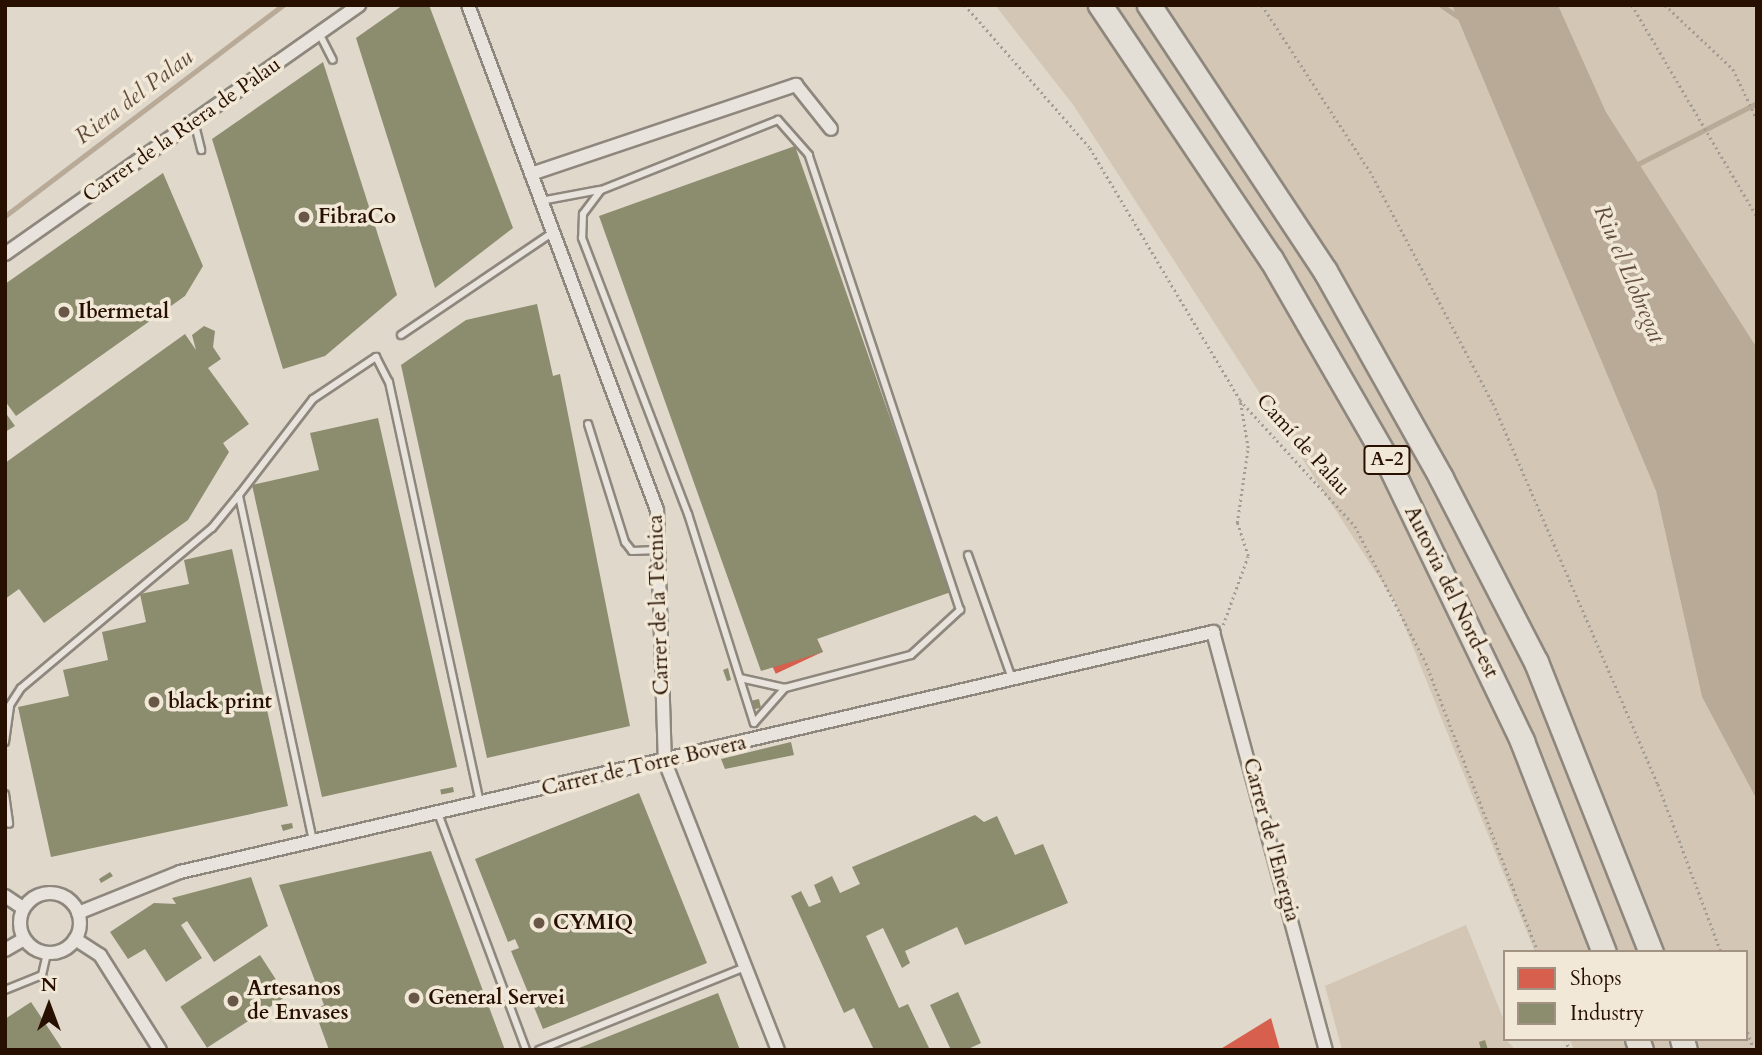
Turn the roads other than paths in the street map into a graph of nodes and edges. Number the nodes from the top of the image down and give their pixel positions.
1 (359, 5) edge
2 (468, 5) edge
3 (1100, 5) edge
4 (1149, 5) edge
5 (319, 33) junction
6 (332, 60) dead end
7 (194, 121) junction
8 (831, 129) dead end
9 (201, 149) dead end
10 (531, 174) junction
11 (601, 190) junction
12 (541, 201) junction
13 (553, 232) junction
14 (5, 254) edge
15 (401, 335) dead end
16 (588, 424) dead end
17 (239, 495) junction
18 (659, 551) junction
19 (968, 555) dead end
20 (1213, 632) joint
21 (1011, 677) junction
22 (740, 678) junction
23 (785, 688) junction
24 (754, 723) junction
25 (758, 738) junction
26 (5, 742) edge
27 (664, 762) junction
28 (5, 794) edge
29 (480, 804) junction
30 (438, 813) junction
31 (9, 824) dead end
32 (313, 841) junction
33 (5, 895) edge
34 (23, 908) junction
35 (78, 913) junction
36 (24, 939) junction
37 (75, 939) junction
38 (5, 950) edge
39 (1603, 950) edge
40 (1650, 950) edge
41 (47, 953) junction
42 (746, 967) junction
43 (5, 990) edge
44 (160, 1050) edge
45 (526, 1050) edge
46 (539, 1050) edge
47 (778, 1050) edge
48 (1326, 1050) edge

1 - 5 street, Carrer de la Riera de Palau
2 - 10 street, Carrer de la Tècnica
3 - 39 highway, Autovia del Nord-est / A-2
4 - 40 highway, Autovia del Nord-est / A-2
5 - 6 lane
5 - 7 street, Carrer de la Riera de Palau
7 - 9 lane
7 - 14 street, Carrer de la Riera de Palau
8 - 10 street
10 - 12 street, Carrer de la Tècnica
11 - 12 lane
11 - 22 lane
11 - 23 lane
12 - 13 street, Carrer de la Tècnica
13 - 15 lane
13 - 18 street, Carrer de la Tècnica
16 - 18 lane
17 - 26 lane
17 - 29 lane
17 - 32 lane
18 - 27 street, Carrer de la Tècnica
19 - 21 lane
20 - 21 street, Carrer de Torre Bovera
20 - 48 street, Carrer de l'Energia
21 - 25 street, Carrer de Torre Bovera
22 - 23 lane
22 - 24 lane
23 - 24 lane
24 - 25 lane
25 - 27 street, Carrer de Torre Bovera
27 - 29 street, Carrer de Torre Bovera
27 - 42 street, Carrer de la Tècnica
28 - 31 lane
29 - 30 street, Carrer de Torre Bovera
30 - 32 street, Carrer de Torre Bovera
30 - 45 lane
32 - 35 street, Carrer de Torre Bovera
33 - 34 street
34 - 35 street
34 - 36 street
35 - 37 street
36 - 38 street
36 - 41 street
37 - 41 street
37 - 44 street
41 - 43 lane
42 - 46 lane
42 - 47 street, Carrer de la Tècnica

